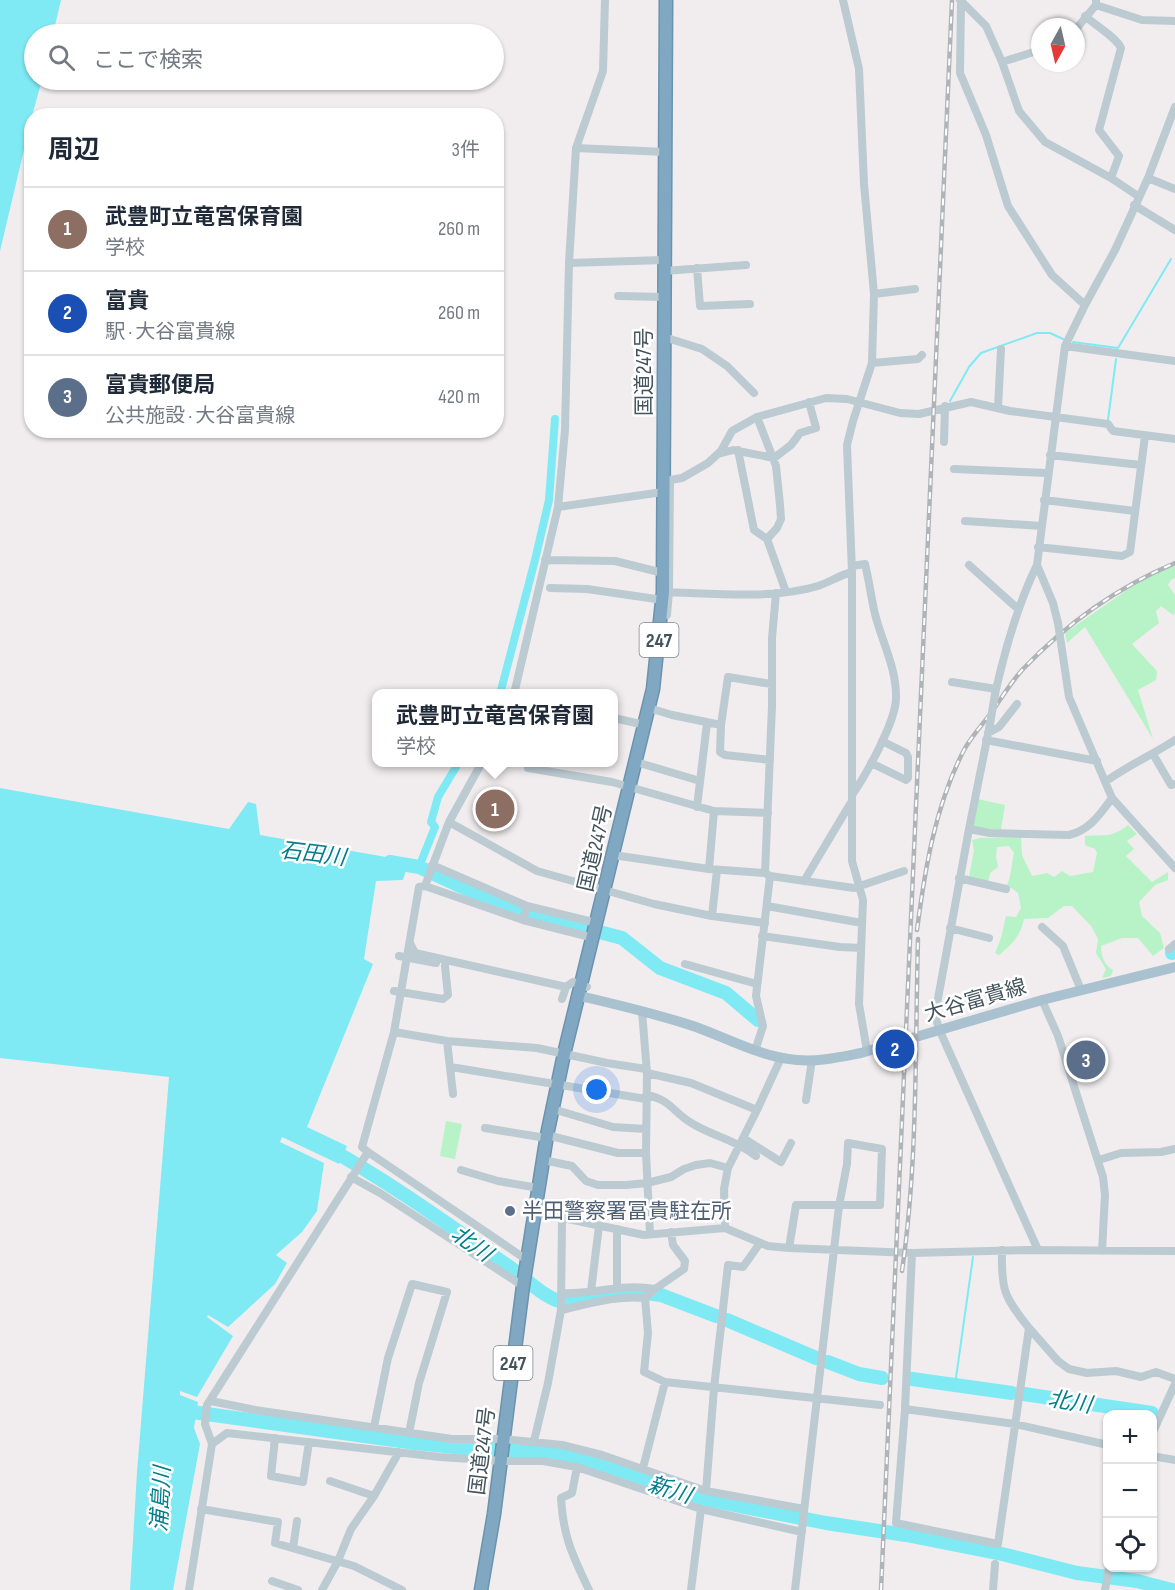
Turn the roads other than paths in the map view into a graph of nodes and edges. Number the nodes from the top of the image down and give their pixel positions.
1 (605, 0) edge
2 (666, 0) edge
3 (843, 0) edge
4 (961, 1) edge
5 (1096, 2) edge
6 (1085, 16) joint
7 (1175, 21) edge
8 (1031, 53) edge
9 (1002, 62) junction
10 (1175, 107) edge
11 (576, 148) junction
12 (665, 152) junction
13 (1111, 178) junction
14 (1148, 178) junction
15 (1175, 189) edge
16 (1138, 196) junction
17 (1134, 205) junction
18 (1175, 230) edge
19 (569, 263) junction
20 (664, 265) junction
21 (746, 265) dead end
22 (698, 268) junction
23 (915, 288) dead end
24 (874, 294) junction
25 (618, 296) dead end
26 (664, 297) junction
27 (750, 304) dead end
28 (1085, 305) junction
29 (664, 337) junction
30 (1065, 346) junction
31 (1001, 349) dead end
32 (922, 355) dead end
33 (1175, 361) edge
34 (872, 363) junction
35 (754, 393) dead end
36 (809, 402) junction
37 (859, 403) junction
38 (945, 406) junction
39 (998, 408) junction
40 (1055, 416) junction
41 (757, 417) junction
42 (1145, 436) junction
43 (1175, 440) edge
44 (944, 442) dead end
45 (738, 450) junction
46 (717, 454) junction
47 (1050, 455) junction
48 (774, 459) junction
49 (1141, 465) junction
50 (954, 470) dead end
51 (1047, 473) junction
52 (666, 484) junction
53 (1044, 501) junction
54 (558, 507) junction
55 (1135, 511) junction
56 (965, 521) dead end
57 (1041, 526) junction
58 (767, 539) junction
59 (1038, 547) junction
60 (545, 560) junction
61 (969, 565) dead end
62 (1037, 565) junction
63 (852, 569) junction
64 (663, 573) junction
65 (550, 588) dead end
66 (786, 592) junction
67 (776, 593) junction
68 (665, 595) junction
69 (1018, 609) junction
70 (667, 615) dead end
71 (952, 682) dead end
72 (771, 684) junction
73 (517, 689) edge
74 (996, 692) junction
75 (1017, 704) dead end
76 (649, 708) junction
77 (618, 719) edge
78 (707, 723) junction
79 (645, 725) junction
80 (721, 725) junction
81 (988, 732) junction
82 (1175, 740) edge
83 (882, 741) junction
84 (1153, 754) junction
85 (770, 760) junction
86 (1097, 761) junction
87 (636, 762) junction
88 (871, 763) junction
89 (479, 767) edge
90 (528, 767) edge
91 (700, 781) junction
92 (1105, 782) junction
93 (1175, 784) edge
94 (630, 786) junction
95 (1112, 798) junction
96 (852, 799) junction
97 (697, 807) junction
98 (714, 811) junction
99 (768, 813) junction
100 (449, 822) junction
101 (969, 829) junction
102 (614, 855) junction
103 (432, 865) junction
104 (1175, 868) edge
105 (713, 870) junction
106 (904, 871) dead end
107 (768, 874) junction
108 (959, 878) junction
109 (804, 880) junction
110 (425, 886) junction
111 (859, 887) junction
112 (605, 889) junction
113 (1006, 890) dead end
114 (527, 906) junction
115 (767, 906) junction
116 (712, 916) junction
117 (523, 920) junction
118 (597, 923) junction
119 (765, 923) junction
120 (862, 923) junction
121 (1042, 927) dead end
122 (950, 928) junction
123 (762, 936) junction
124 (594, 938) junction
125 (989, 938) dead end
126 (410, 943) junction
127 (861, 948) junction
128 (403, 956) junction
129 (685, 964) dead end
130 (446, 966) junction
131 (1175, 967) edge
132 (757, 984) junction
133 (583, 989) junction
134 (1081, 990) junction
135 (398, 991) junction
136 (564, 993) junction
137 (1042, 1000) junction
138 (642, 1011) junction
139 (939, 1029) junction
140 (394, 1032) junction
141 (447, 1041) junction
142 (755, 1051) junction
143 (867, 1051) junction
144 (564, 1054) junction
145 (781, 1058) junction
146 (812, 1060) junction
147 (451, 1067) junction
148 (646, 1071) junction
149 (557, 1084) junction
150 (453, 1094) dead end
151 (646, 1097) junction
152 (806, 1100) dead end
153 (553, 1109) junction
154 (757, 1110) junction
155 (485, 1128) dead end
156 (646, 1129) junction
157 (547, 1136) junction
158 (741, 1141) junction
159 (791, 1143) dead end
160 (1175, 1149) edge
161 (646, 1154) junction
162 (365, 1155) junction
163 (756, 1156) dead end
164 (543, 1160) junction
165 (1099, 1160) junction
166 (728, 1168) junction
167 (461, 1170) dead end
168 (353, 1175) junction
169 (647, 1183) junction
170 (538, 1188) junction
171 (839, 1206) junction
172 (535, 1212) junction
173 (562, 1219) junction
174 (599, 1226) junction
175 (725, 1228) junction
176 (617, 1229) junction
177 (671, 1232) junction
178 (650, 1234) junction
179 (760, 1243) junction
180 (789, 1248) junction
181 (1002, 1250) junction
182 (1038, 1250) junction
183 (835, 1251) junction
184 (1102, 1251) junction
185 (1175, 1251) edge
186 (912, 1253) junction
187 (526, 1263) junction
188 (523, 1287) junction
189 (617, 1287) junction
190 (655, 1288) junction
191 (591, 1291) junction
192 (561, 1293) junction
193 (645, 1298) junction
194 (561, 1310) junction
195 (1029, 1328) junction
196 (1175, 1378) edge
197 (665, 1382) junction
198 (714, 1388) junction
199 (1174, 1390) edge
200 (817, 1399) junction
201 (209, 1403) junction
202 (880, 1405) dead end
203 (905, 1409) junction
204 (1015, 1424) junction
205 (1157, 1424) edge
206 (374, 1427) junction
207 (1157, 1431) edge
208 (409, 1433) junction
209 (276, 1438) junction
210 (504, 1439) junction
211 (534, 1441) junction
212 (309, 1442) junction
213 (212, 1444) junction
214 (1103, 1444) edge
215 (399, 1452) junction
216 (1157, 1457) edge
217 (1175, 1460) edge
218 (501, 1461) junction
219 (577, 1467) junction
220 (643, 1468) junction
221 (330, 1481) dead end
222 (706, 1491) junction
223 (374, 1496) junction
224 (201, 1509) junction
225 (701, 1509) junction
226 (804, 1509) junction
227 (297, 1521) dead end
228 (802, 1532) junction
229 (293, 1548) junction
230 (338, 1561) junction
231 (996, 1564) dead end
232 (1109, 1572) edge
233 (1113, 1572) edge
234 (272, 1581) dead end
235 (1108, 1589) edge
236 (189, 1590) edge
237 (298, 1590) edge
238 (322, 1590) edge
239 (402, 1590) edge
240 (482, 1590) edge
241 (589, 1590) edge
242 (691, 1590) edge
243 (795, 1590) edge
244 (993, 1590) edge

1 - 11 street
2 - 12 highway, 国道247号 / 247
3 - 24 street
4 - 9 street
4 - 28 street
5 - 6 street
5 - 7 street
6 - 13 street
8 - 9 street
9 - 13 street
10 - 14 street
11 - 12 street
11 - 19 street
12 - 20 highway, 国道247号 / 247
13 - 16 street
14 - 15 street
14 - 16 street
16 - 17 street
17 - 18 street
17 - 28 street
19 - 20 street
19 - 54 street
20 - 22 street
20 - 26 highway, 国道247号 / 247
21 - 22 street
22 - 27 street
23 - 24 street
24 - 34 street
25 - 26 street
26 - 29 highway, 国道247号 / 247
28 - 30 street
29 - 35 street
29 - 52 highway, 国道247号 / 247
30 - 33 street
30 - 40 street
31 - 39 street
32 - 34 street
34 - 37 street
36 - 37 street
36 - 41 street
36 - 48 street
37 - 38 street
37 - 63 street
38 - 39 street
38 - 44 street
39 - 40 street
40 - 42 street
40 - 47 street
41 - 46 street
41 - 48 street
42 - 43 street
42 - 49 street
45 - 46 street
45 - 48 street
45 - 58 street
46 - 52 street
47 - 49 street
47 - 51 street
48 - 58 street
49 - 55 street
50 - 51 street
51 - 53 street
52 - 54 street
52 - 64 highway, 国道247号 / 247
52 - 68 street
53 - 55 street
53 - 57 street
54 - 60 street
55 - 59 street
56 - 57 street
57 - 59 street
58 - 66 street
59 - 62 street
60 - 64 street
60 - 73 street
61 - 69 street
62 - 69 street
62 - 86 street, bridge
63 - 66 street
63 - 83 street
63 - 96 street
64 - 68 highway, 国道247号 / 247
65 - 68 street
66 - 67 street
67 - 68 street
67 - 72 street
68 - 70 street
68 - 76 highway, 国道247号 / 247
69 - 74 street
71 - 74 street
72 - 80 street
72 - 85 street
74 - 81 street, bridge
75 - 81 street
76 - 78 street
76 - 79 highway, 国道247号 / 247
77 - 79 street
78 - 80 street
78 - 91 street
79 - 87 highway, 国道247号 / 247
80 - 85 street
81 - 86 street
81 - 101 street
82 - 84 street
83 - 88 street
83 - 88 street
84 - 92 street
84 - 93 street
85 - 99 street
86 - 92 street
87 - 91 street
87 - 94 highway, 国道247号 / 247
88 - 96 street
89 - 100 street
90 - 94 street
91 - 97 street
92 - 95 street
94 - 97 street
94 - 102 highway, 国道247号 / 247
95 - 101 street
95 - 104 street
96 - 109 street
96 - 111 street
97 - 98 street
98 - 99 street
98 - 105 street
99 - 107 street
100 - 103 street
100 - 112 street
101 - 108 street
102 - 105 street
102 - 112 highway, 国道247号 / 247
103 - 110 street
103 - 114 street
105 - 107 street
105 - 116 street
106 - 111 street
107 - 109 street
107 - 115 street
108 - 113 street
108 - 122 street
109 - 111 street
110 - 117 street
110 - 126 street
111 - 120 street
112 - 116 street
112 - 118 highway, 国道247号 / 247
114 - 117 street
114 - 118 street
115 - 119 street
115 - 120 street
116 - 119 street
117 - 124 street
118 - 124 highway, 国道247号 / 247
119 - 123 street
120 - 127 street
121 - 134 street
122 - 125 street
122 - 139 street
123 - 127 street
123 - 132 street
124 - 133 highway, 国道247号 / 247
126 - 128 street
126 - 136 street
127 - 143 street
128 - 130 street
128 - 135 street
129 - 132 street
130 - 135 street
130 - 136 street
131 - 134 main road, 大谷富貴線
132 - 142 street
133 - 136 street
133 - 138 main road, 大谷富貴線
133 - 144 highway, 国道247号 / 247
134 - 137 main road, 大谷富貴線
135 - 140 street
137 - 139 main road, 大谷富貴線
137 - 165 street
138 - 142 main road, 大谷富貴線
138 - 148 street
139 - 143 main road, 大谷富貴線
139 - 182 street
140 - 141 street
140 - 162 street
141 - 144 street
141 - 147 street
142 - 145 main road, 大谷富貴線
143 - 146 main road, 大谷富貴線
144 - 148 street
144 - 149 highway, 国道247号 / 247
145 - 146 main road, 大谷富貴線
145 - 154 street
146 - 152 street
147 - 149 street
147 - 150 street
148 - 151 street
148 - 154 street
149 - 151 street
149 - 153 highway, 国道247号 / 247
151 - 156 street
151 - 158 street
153 - 156 street
153 - 157 highway, 国道247号 / 247
154 - 158 street
155 - 157 street
156 - 161 street
157 - 161 street
157 - 164 highway, 国道247号 / 247
158 - 159 street
158 - 163 street
158 - 166 street
160 - 165 street
161 - 169 street
162 - 168 street
162 - 187 street
164 - 169 street
164 - 170 highway, 国道247号 / 247
165 - 184 street
166 - 169 street
166 - 175 street
167 - 170 street
168 - 188 street
168 - 201 street
169 - 178 street
170 - 172 highway, 国道247号 / 247
171 - 171 street
171 - 180 street
171 - 183 street
172 - 173 street
172 - 187 highway, 国道247号 / 247
173 - 174 street
173 - 192 street
174 - 176 street
174 - 191 street
175 - 177 street
175 - 179 street
176 - 178 street
176 - 189 street
177 - 178 street
177 - 190 street
179 - 180 street
179 - 198 street
180 - 183 street
181 - 182 street
181 - 186 street
181 - 195 street
182 - 184 street
183 - 186 street
183 - 200 street
184 - 185 street
186 - 203 street
187 - 188 highway, 国道247号 / 247
188 - 210 highway, 国道247号 / 247
189 - 190 street
189 - 191 street
190 - 193 street
191 - 192 street
192 - 194 street
193 - 194 street
193 - 197 street
194 - 211 street
195 - 196 street
195 - 204 street
197 - 198 street
197 - 220 street
198 - 200 street
198 - 222 street
199 - 205 street
199 - 207 street
200 - 202 street
200 - 226 street
201 - 206 street
201 - 213 street
203 - 204 street
203 - 204 street
204 - 214 street
206 - 208 street
206 - 208 street
208 - 210 street
209 - 212 street
209 - 212 street
209 - 213 street
210 - 211 street
210 - 218 highway, 国道247号 / 247
211 - 220 street
212 - 215 street
213 - 224 street
215 - 218 street
215 - 223 street
216 - 217 street
218 - 219 street
218 - 240 highway, 国道247号 / 247
219 - 225 street
219 - 241 street
220 - 222 street
221 - 223 street
222 - 226 street
223 - 230 street
224 - 229 street
224 - 236 street
225 - 228 street
225 - 242 street
226 - 228 street
227 - 229 street
228 - 243 street
229 - 230 street
230 - 238 street
230 - 239 street
231 - 244 street
232 - 235 street
233 - 235 street
234 - 237 street

